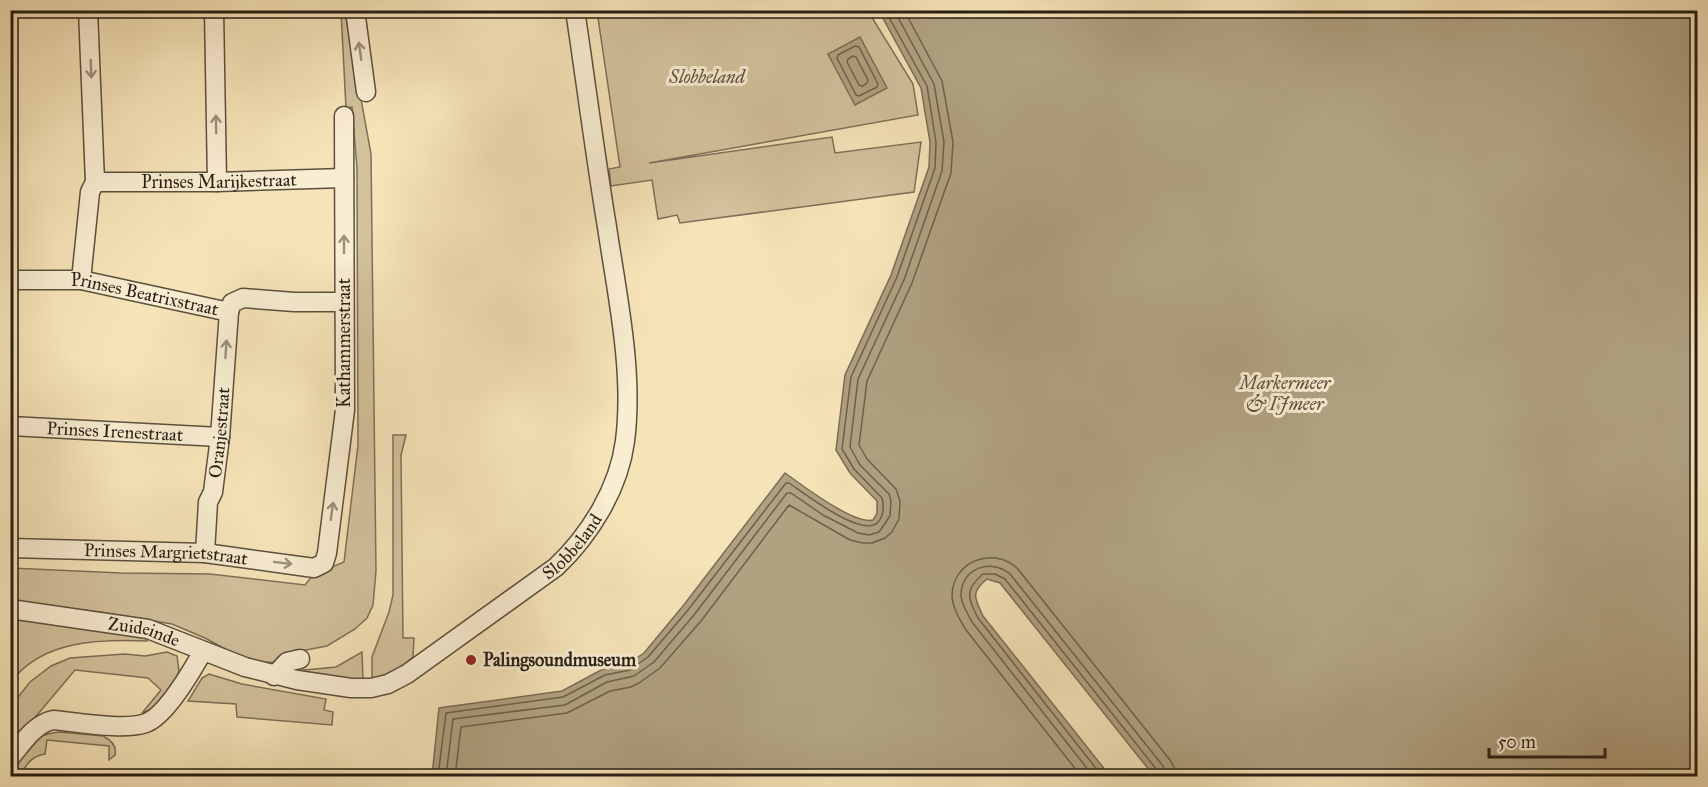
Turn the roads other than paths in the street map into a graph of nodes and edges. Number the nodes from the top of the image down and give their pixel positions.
1 (88, 10) edge
2 (214, 10) edge
3 (355, 10) edge
4 (575, 10) edge
5 (366, 92) dead end
6 (344, 116) dead end
7 (344, 178) junction
8 (95, 182) junction
9 (217, 182) junction
10 (10, 280) edge
11 (81, 280) junction
12 (344, 302) junction
13 (229, 312) junction
14 (10, 426) edge
15 (220, 437) junction
16 (10, 548) edge
17 (205, 553) junction
18 (319, 566) joint
19 (10, 609) edge
20 (203, 651) junction
21 (300, 659) dead end
22 (274, 676) junction
23 (351, 688) joint
24 (10, 758) edge

1 -> 8 street
9 -> 2 street
5 -> 3 street
4 - 23 street, Slobbeland
6 - 7 street, Kathammerstraat
7 - 9 street, Prinses Marijkestraat
12 -> 7 street, Kathammerstraat
8 - 9 street, Prinses Marijkestraat
8 - 11 street
10 - 11 street, Prinses Beatrixstraat
11 - 13 street, Prinses Beatrixstraat
12 - 13 street, Prinses Beatrixstraat
18 -> 12 street, Kathammerstraat
15 -> 13 street, Oranjestraat
14 - 15 street, Prinses Irenestraat
15 - 17 street, Oranjestraat
16 - 17 street, Prinses Margrietstraat
17 -> 18 street, Prinses Margrietstraat
19 - 20 street, Zuideinde
20 - 22 street, Zuideinde
20 - 24 street
21 - 22 street
22 - 23 street, Zuideinde

